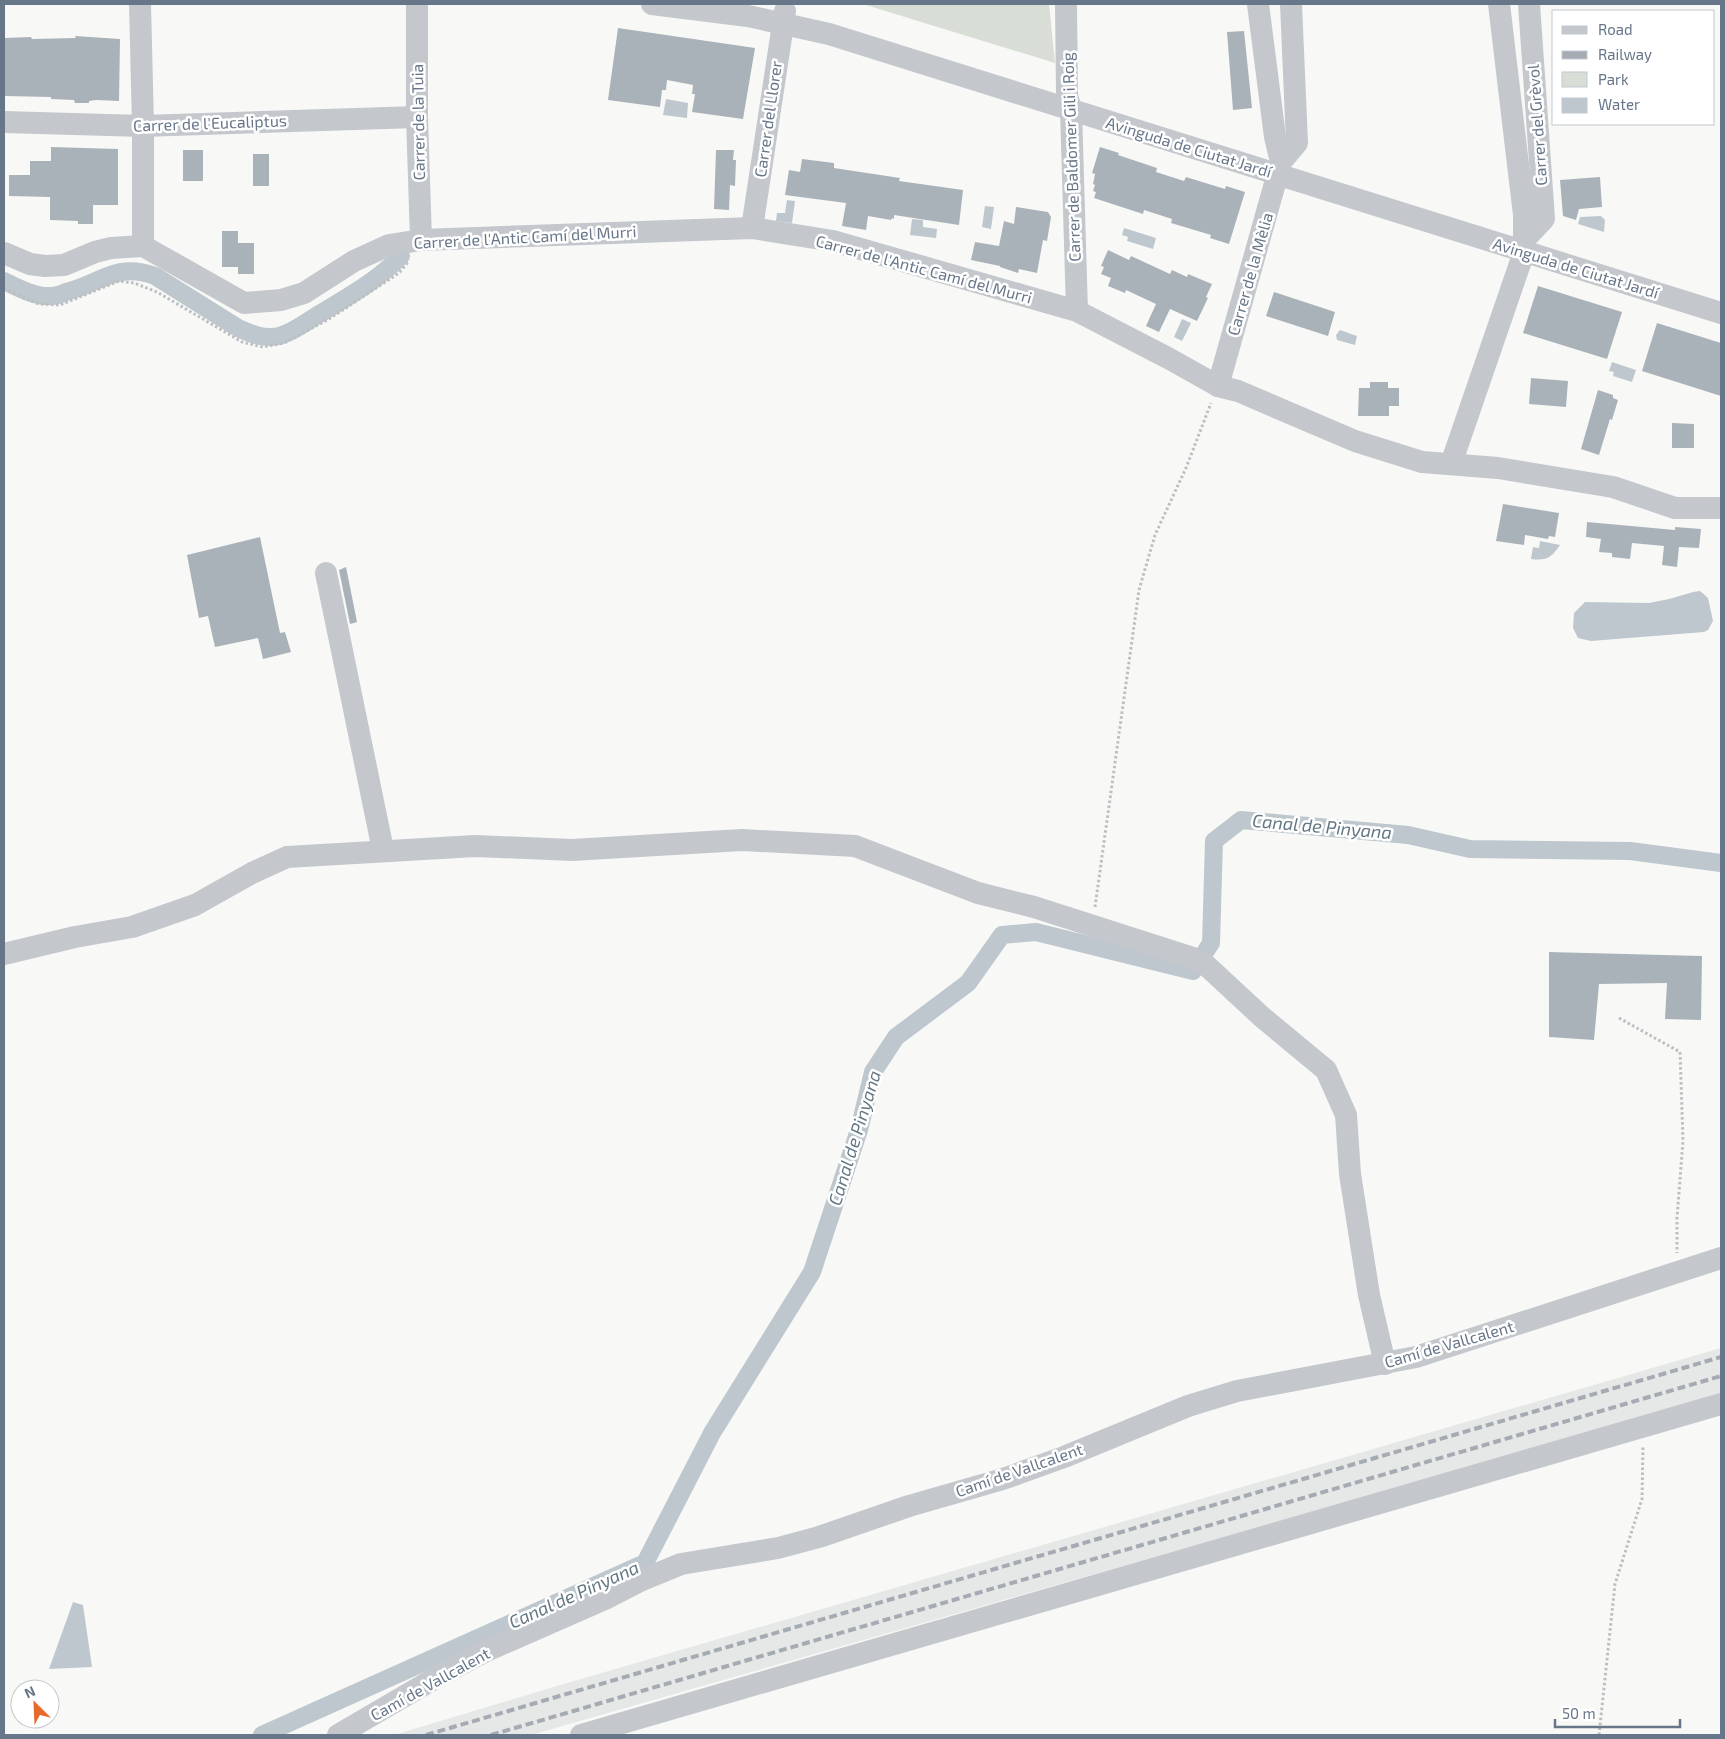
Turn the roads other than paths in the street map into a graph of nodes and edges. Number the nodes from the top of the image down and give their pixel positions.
1 (140, 4) edge
2 (417, 4) edge
3 (652, 4) edge
4 (744, 4) edge
5 (1066, 4) edge
6 (1258, 4) edge
7 (1291, 4) edge
8 (1499, 4) edge
9 (1528, 4) edge
10 (784, 17) junction
11 (1068, 102) junction
12 (417, 117) junction
13 (4, 122) edge
14 (144, 126) junction
15 (1280, 169) junction
16 (752, 228) junction
17 (421, 240) junction
18 (1525, 245) junction
19 (143, 246) junction
20 (4, 252) edge
21 (1721, 300) edge
22 (1077, 311) junction
23 (1721, 313) edge
24 (1218, 386) junction
25 (1451, 464) junction
26 (1720, 504) edge
27 (326, 573) dead end
28 (383, 850) junction
29 (4, 954) edge
30 (1721, 1258) edge
31 (1385, 1364) junction
32 (1721, 1404) edge
33 (338, 1735) edge
34 (580, 1735) edge

1 - 14 street
2 - 12 street, Carrer de la Tuia
3 - 10 street, Avinguda de Ciutat Jardí
4 - 10 street, Avinguda de Ciutat Jardí
5 - 11 street, Carrer de Baldomer Gili i Roig
6 - 15 street, Carrer de la Mèlia
7 - 15 street, Carrer de la Mèlia
8 - 18 street, Carrer del Grèvol
9 - 18 street, Carrer del Grèvol
10 - 11 street, Avinguda de Ciutat Jardí
10 - 16 street, Carrer del Llorer
11 - 15 street, Avinguda de Ciutat Jardí
11 - 22 street, Carrer de Baldomer Gili i Roig
12 - 14 street, Carrer de l'Eucaliptus
12 - 17 street, Carrer de la Tuia
13 - 14 street, Carrer de l'Eucaliptus
14 - 19 street
15 - 18 street, Avinguda de Ciutat Jardí
15 - 24 street, Carrer de la Mèlia
16 - 17 street, Carrer de l'Antic Camí del Murri
16 - 22 street, Carrer de l'Antic Camí del Murri
17 - 19 street, Carrer de l'Antic Camí del Murri
18 - 21 street, Avinguda de Ciutat Jardí
18 - 23 street, Avinguda de Ciutat Jardí
18 - 25 street, Carrer del Grèvol
19 - 20 street
22 - 24 street, Carrer de l'Antic Camí del Murri
24 - 25 street, Carrer de l'Antic Camí del Murri
25 - 26 street, Carrer de l'Antic Camí del Murri
27 - 28 street
28 - 29 street
28 - 31 street
30 - 31 street, Camí de Vallcalent
31 - 33 street, Camí de Vallcalent
32 - 34 street

